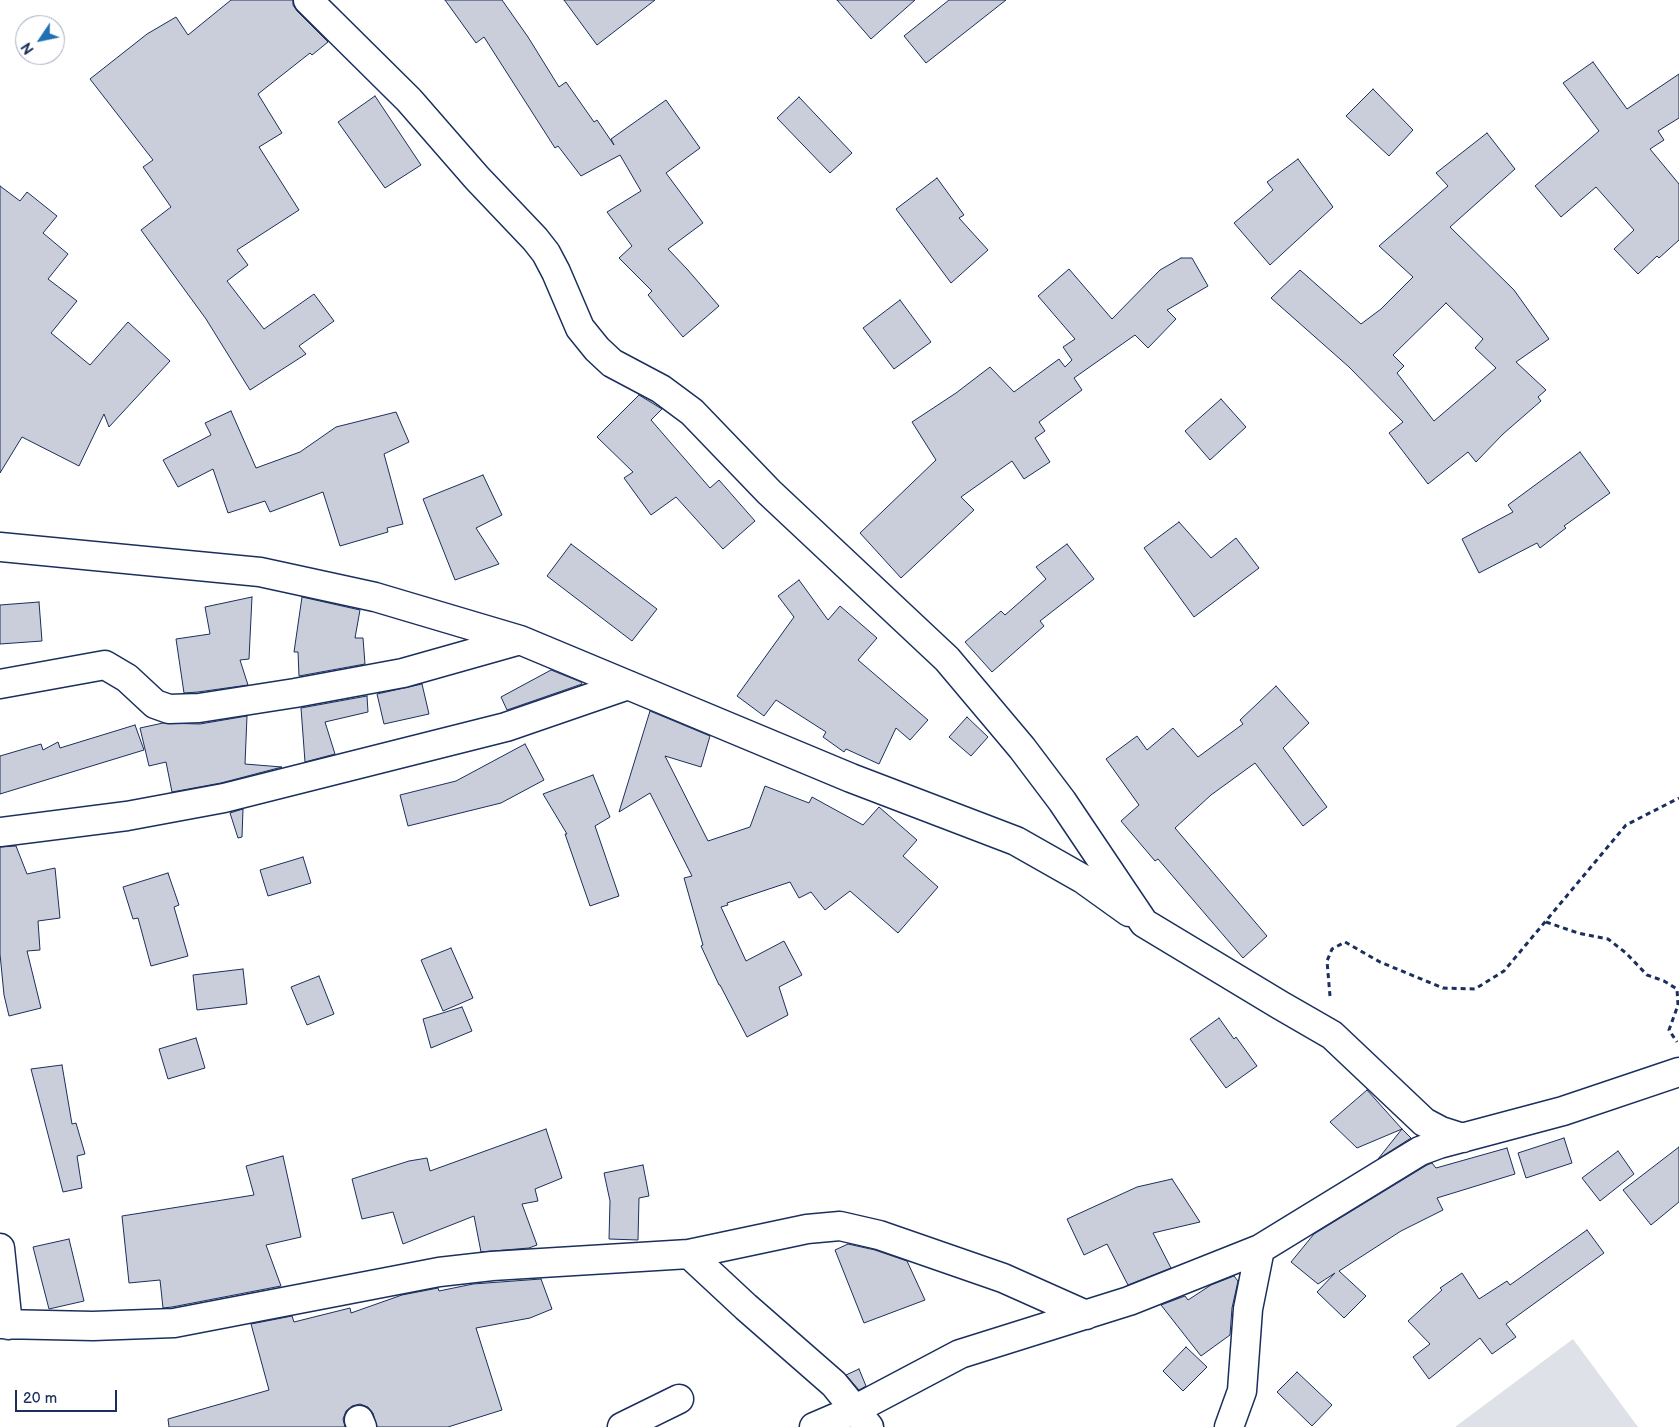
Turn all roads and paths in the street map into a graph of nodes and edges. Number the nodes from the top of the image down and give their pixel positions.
1 (308, 0) edge
2 (0, 547) edge
3 (520, 640) junction
4 (0, 684) edge
5 (628, 685) junction
6 (1679, 798) edge
7 (0, 832) edge
8 (1546, 922) junction
9 (1144, 923) junction
10 (1332, 1035) junction
11 (1679, 1044) edge
12 (1679, 1072) edge
13 (1463, 1138) junction
14 (0, 1248) edge
15 (1260, 1249) junction
16 (689, 1254) junction
17 (1086, 1315) junction
18 (4, 1325) edge
19 (679, 1399) dead end
20 (862, 1418) edge
21 (622, 1427) edge
22 (814, 1427) edge
23 (1229, 1427) edge

1 - 9 street
2 - 3 street
3 - 4 street
3 - 5 street
5 - 7 street
5 - 9 street
6 - 8 path
8 - 10 path
8 - 11 path
9 - 10 street
10 - 13 street
12 - 13 street
13 - 15 street
14 - 18 street
15 - 17 street
15 - 23 street
16 - 17 street
16 - 18 street
16 - 20 street
17 - 20 street
19 - 21 street
20 - 22 street

